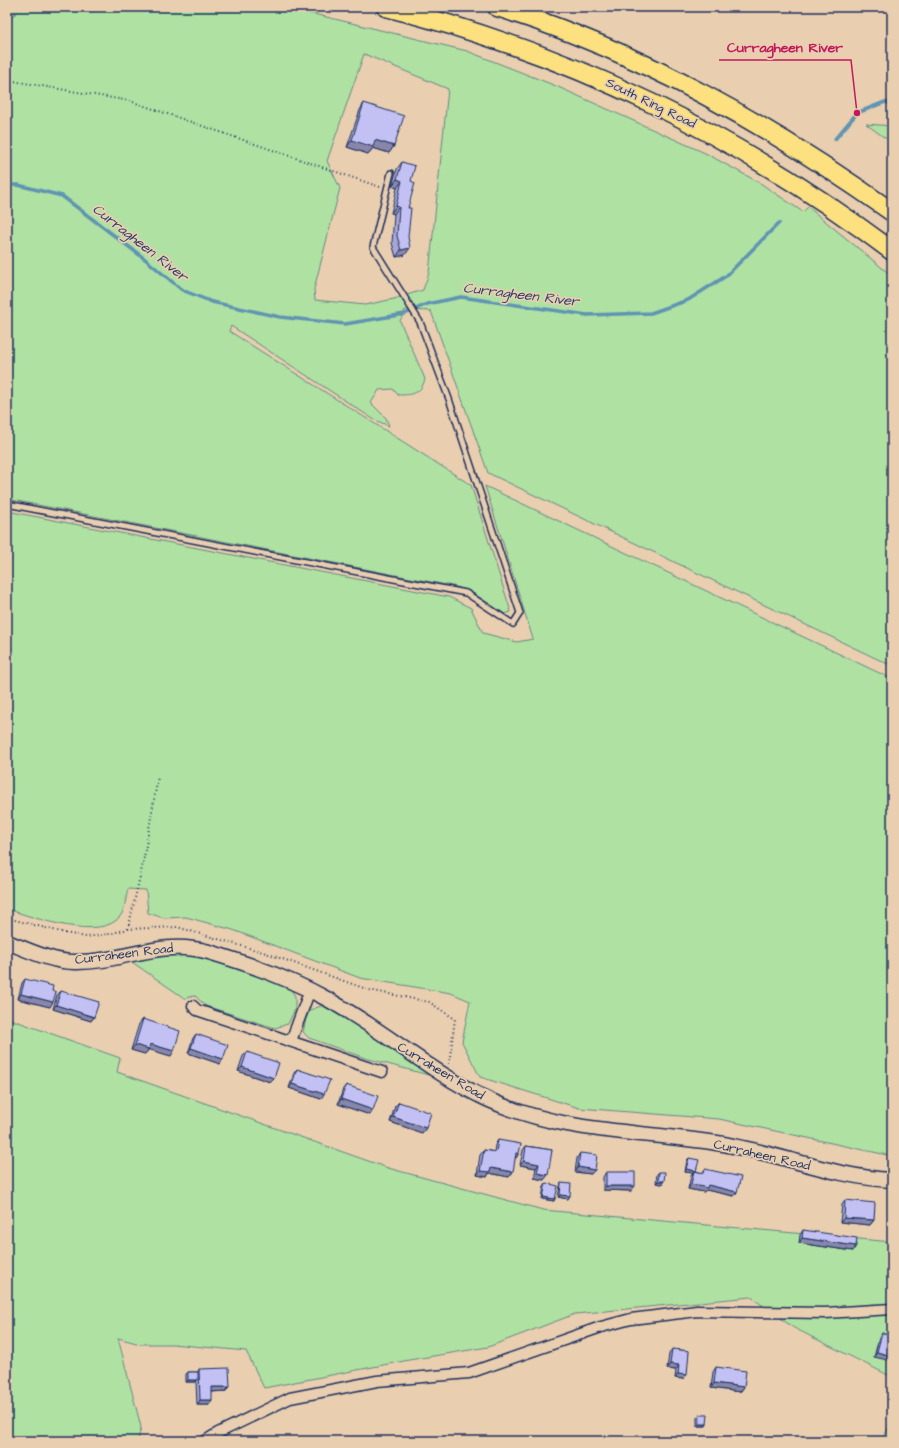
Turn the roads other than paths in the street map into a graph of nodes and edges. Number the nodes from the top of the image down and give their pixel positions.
1 (386, 7) edge
2 (497, 7) edge
3 (391, 173) dead end
4 (892, 212) edge
5 (892, 251) edge
6 (7, 504) edge
7 (7, 942) edge
8 (310, 990) junction
9 (193, 1006) dead end
10 (291, 1041) junction
11 (382, 1072) dead end
12 (892, 1180) edge
13 (892, 1309) edge
14 (205, 1441) edge

1 - 5 highway, South Ring Road
2 - 4 highway
3 - 6 lane
7 - 8 street, Curraheen Road
8 - 10 street
8 - 12 street, Curraheen Road
9 - 10 street
10 - 11 street
13 - 14 street

